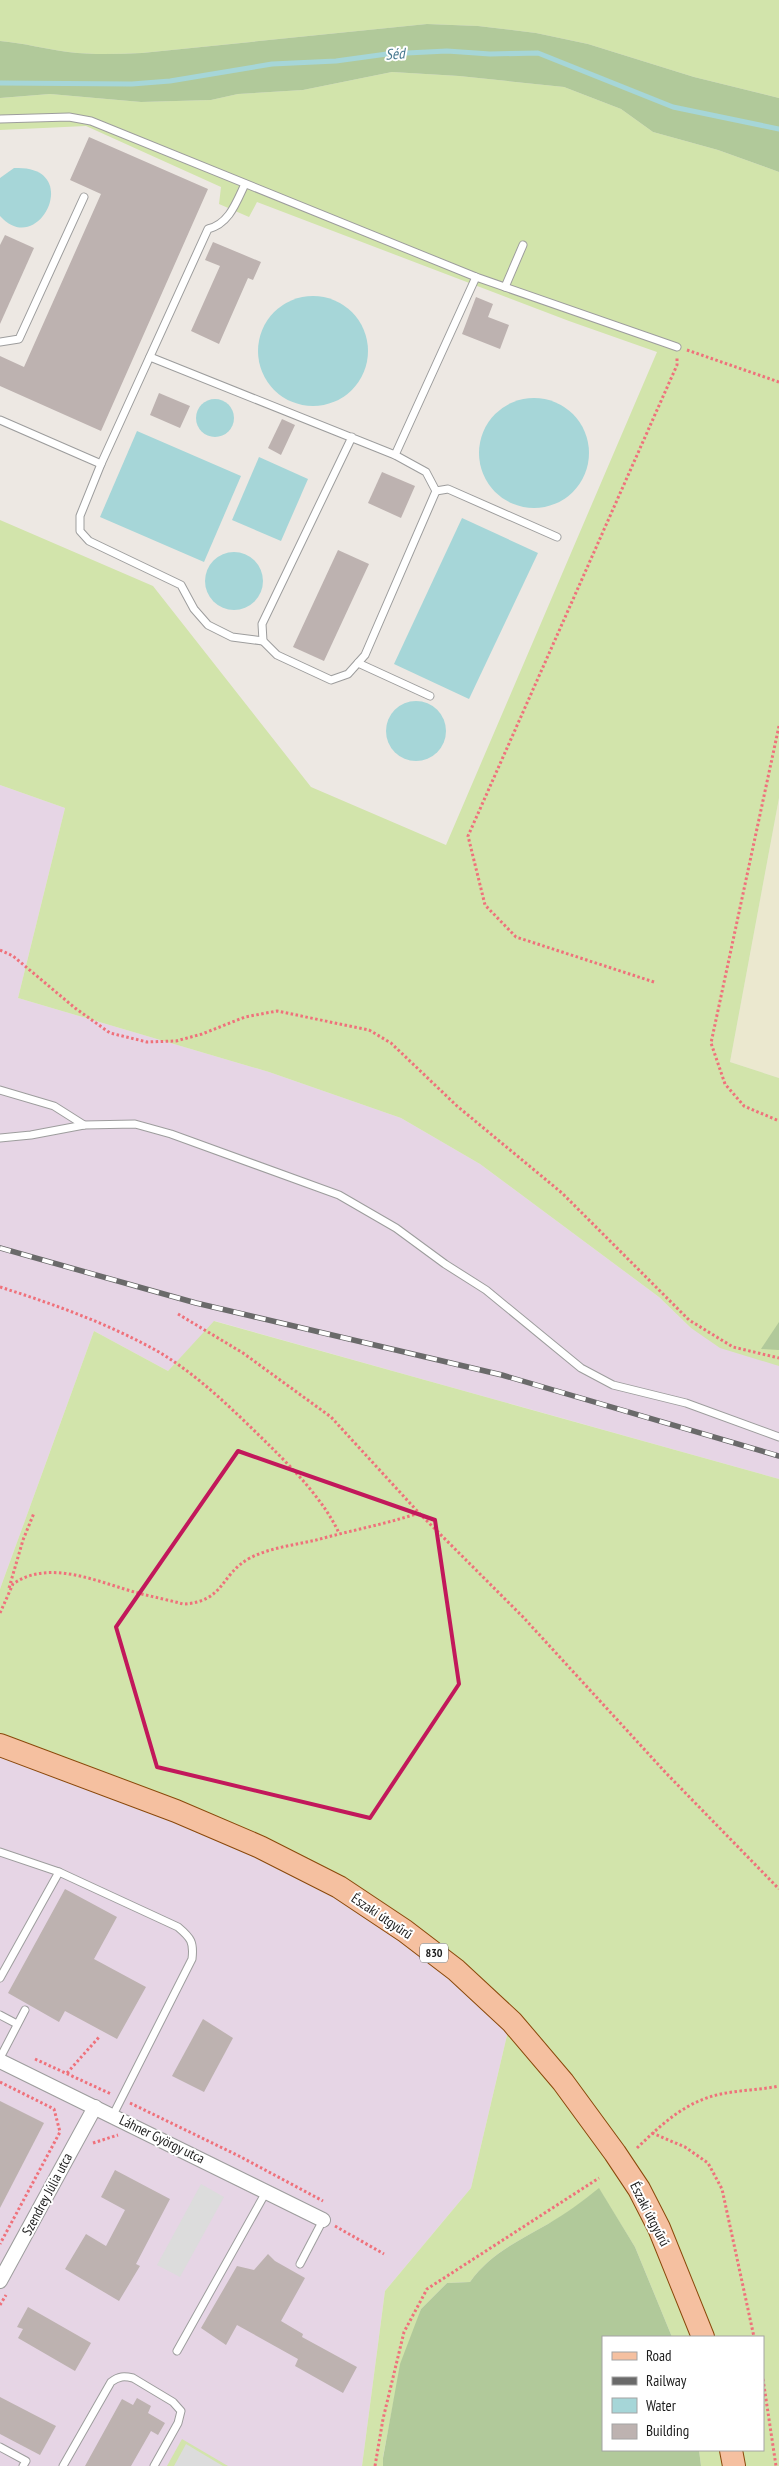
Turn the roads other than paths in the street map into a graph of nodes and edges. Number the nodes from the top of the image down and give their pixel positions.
1 (0, 118) edge
2 (245, 184) junction
3 (84, 197) dead end
4 (522, 245) dead end
5 (476, 277) junction
6 (505, 288) junction
7 (0, 342) edge
8 (677, 347) road end
9 (150, 357) junction
10 (0, 420) edge
11 (352, 437) junction
12 (395, 455) junction
13 (101, 464) junction
14 (436, 491) junction
15 (556, 537) dead end
16 (263, 641) junction
17 (358, 663) junction
18 (430, 696) dead end
19 (0, 1090) edge
20 (84, 1125) junction
21 (0, 1138) edge
22 (779, 1438) edge
23 (0, 1745) edge
24 (0, 1852) edge
25 (59, 1872) junction
26 (0, 1978) edge
27 (25, 2010) dead end
28 (0, 2015) edge
29 (17, 2024) junction
30 (0, 2060) edge
31 (95, 2107) junction
32 (113, 2115) junction
33 (266, 2192) junction
34 (323, 2220) joint
35 (300, 2264) dead end
36 (3, 2287) edge
37 (703, 2336) edge
38 (177, 2351) dead end
39 (0, 2447) edge
40 (730, 2451) edge
41 (23, 2466) edge
42 (63, 2466) edge
43 (154, 2466) edge
44 (734, 2466) edge

1 - 2 lane
2 - 5 lane
2 - 9 lane
3 - 7 lane
4 - 6 lane
5 - 6 lane
5 - 12 lane
6 - 8 lane
9 - 11 lane
9 - 13 lane
10 - 13 lane
11 - 12 lane
11 - 16 lane
12 - 14 lane
13 - 16 lane
14 - 15 lane
14 - 17 lane
16 - 17 lane
17 - 18 lane
19 - 20 lane
20 - 21 lane
20 - 22 lane
23 - 37 main road, Északi útgyűrű / 830
24 - 25 lane
25 - 26 lane
25 - 32 lane
27 - 29 lane
28 - 29 lane
29 - 30 lane
30 - 31 street, Láhner György utca
31 - 32 street, Láhner György utca
31 - 36 street, Szendrey Júlia utca
32 - 33 street, Láhner György utca
33 - 34 street, Láhner György utca
33 - 38 lane
34 - 35 lane
39 - 41 lane
40 - 44 main road
42 - 43 lane

